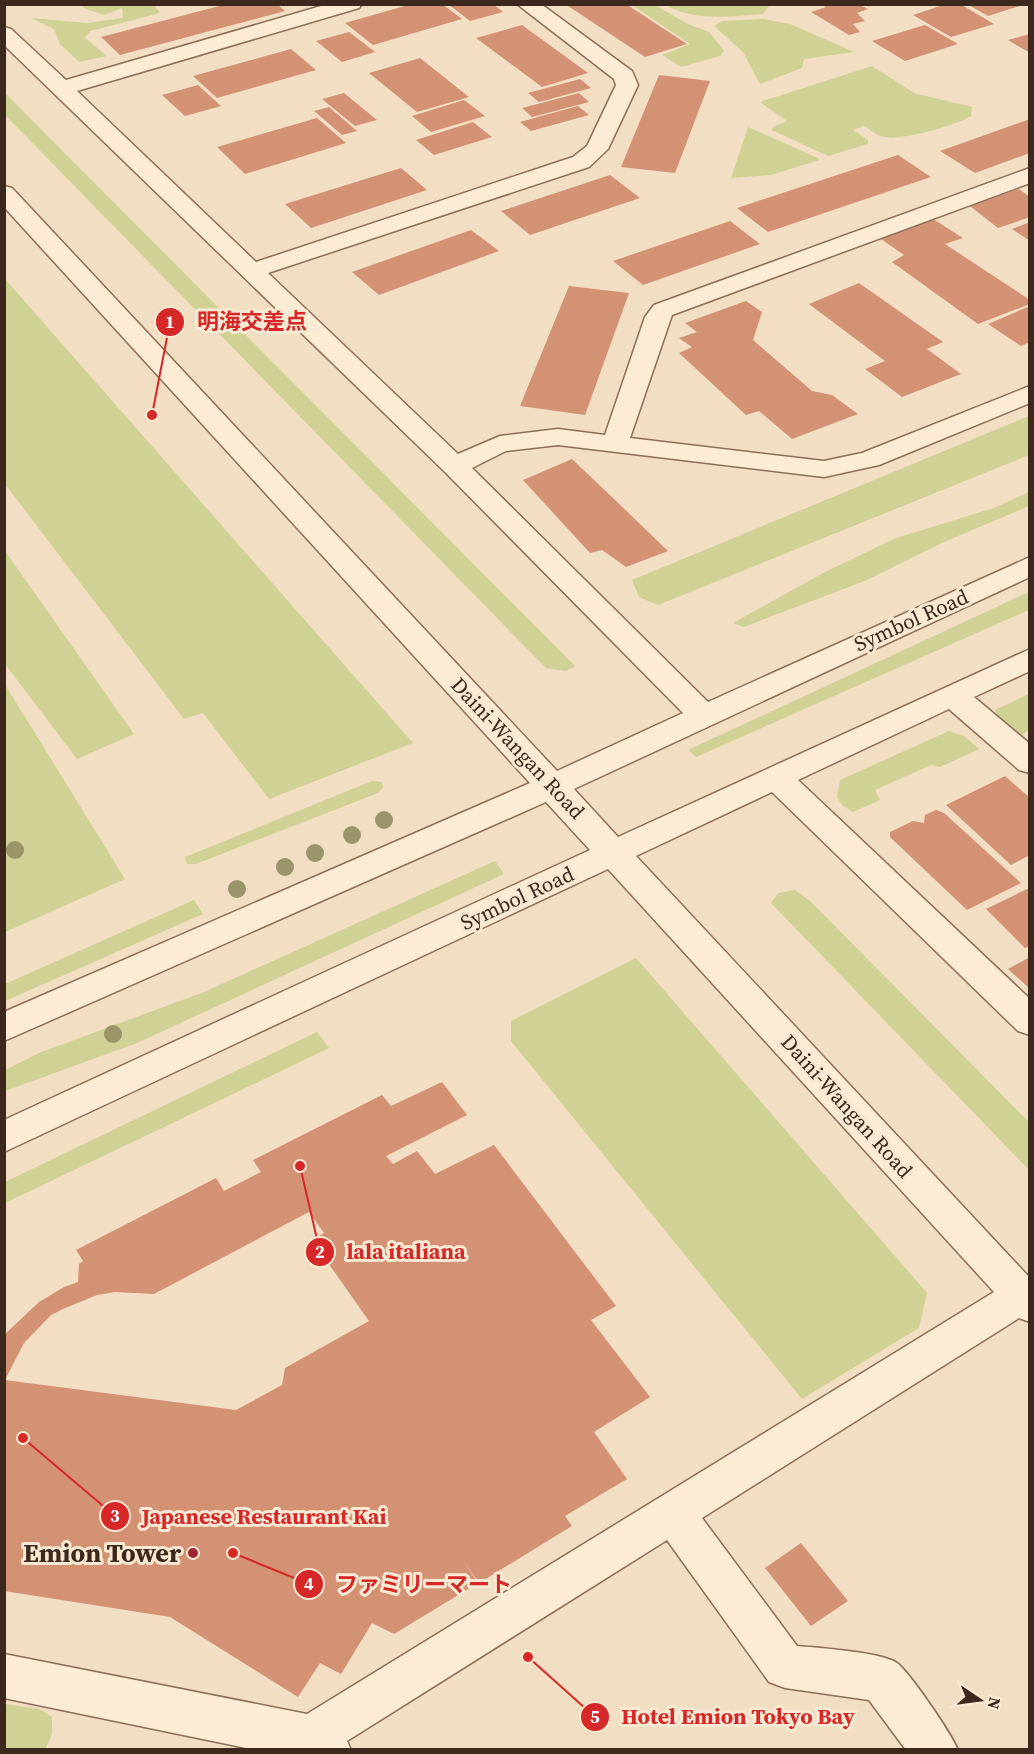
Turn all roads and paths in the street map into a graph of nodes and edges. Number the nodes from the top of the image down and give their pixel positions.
1 (352, 4) edge
2 (527, 4) edge
3 (4, 33) edge
4 (63, 88) junction
5 (1029, 175) edge
6 (4, 193) edge
7 (252, 271) junction
8 (1029, 394) edge
9 (615, 444) junction
10 (454, 466) junction
11 (1029, 566) edge
12 (1029, 659) edge
13 (951, 696) junction
14 (703, 715) junction
15 (1029, 762) edge
16 (776, 777) junction
17 (553, 786) junction
18 (615, 853) junction
19 (1029, 1021) edge
20 (4, 1027) edge
21 (4, 1137) edge
22 (1025, 1301) edge
23 (673, 1514) junction
24 (4, 1676) edge
25 (320, 1744) edge
26 (935, 1749) edge

1 - 4 street
2 - 7 street
3 - 4 street
4 - 7 street
5 - 9 street
6 - 17 street, Daini-Wangan Road
7 - 10 street
8 - 9 street
9 - 10 street
10 - 14 street
11 - 14 street, Symbol Road
12 - 13 street, Symbol Road
13 - 15 street
13 - 16 street, Symbol Road
14 - 17 street, Symbol Road
16 - 18 street, Symbol Road
16 - 19 street
17 - 18 street, Daini-Wangan Road
17 - 20 street, Symbol Road
18 - 21 street, Symbol Road
18 - 22 street, Daini-Wangan Road
22 - 23 street
23 - 25 street
23 - 26 street
24 - 25 street

